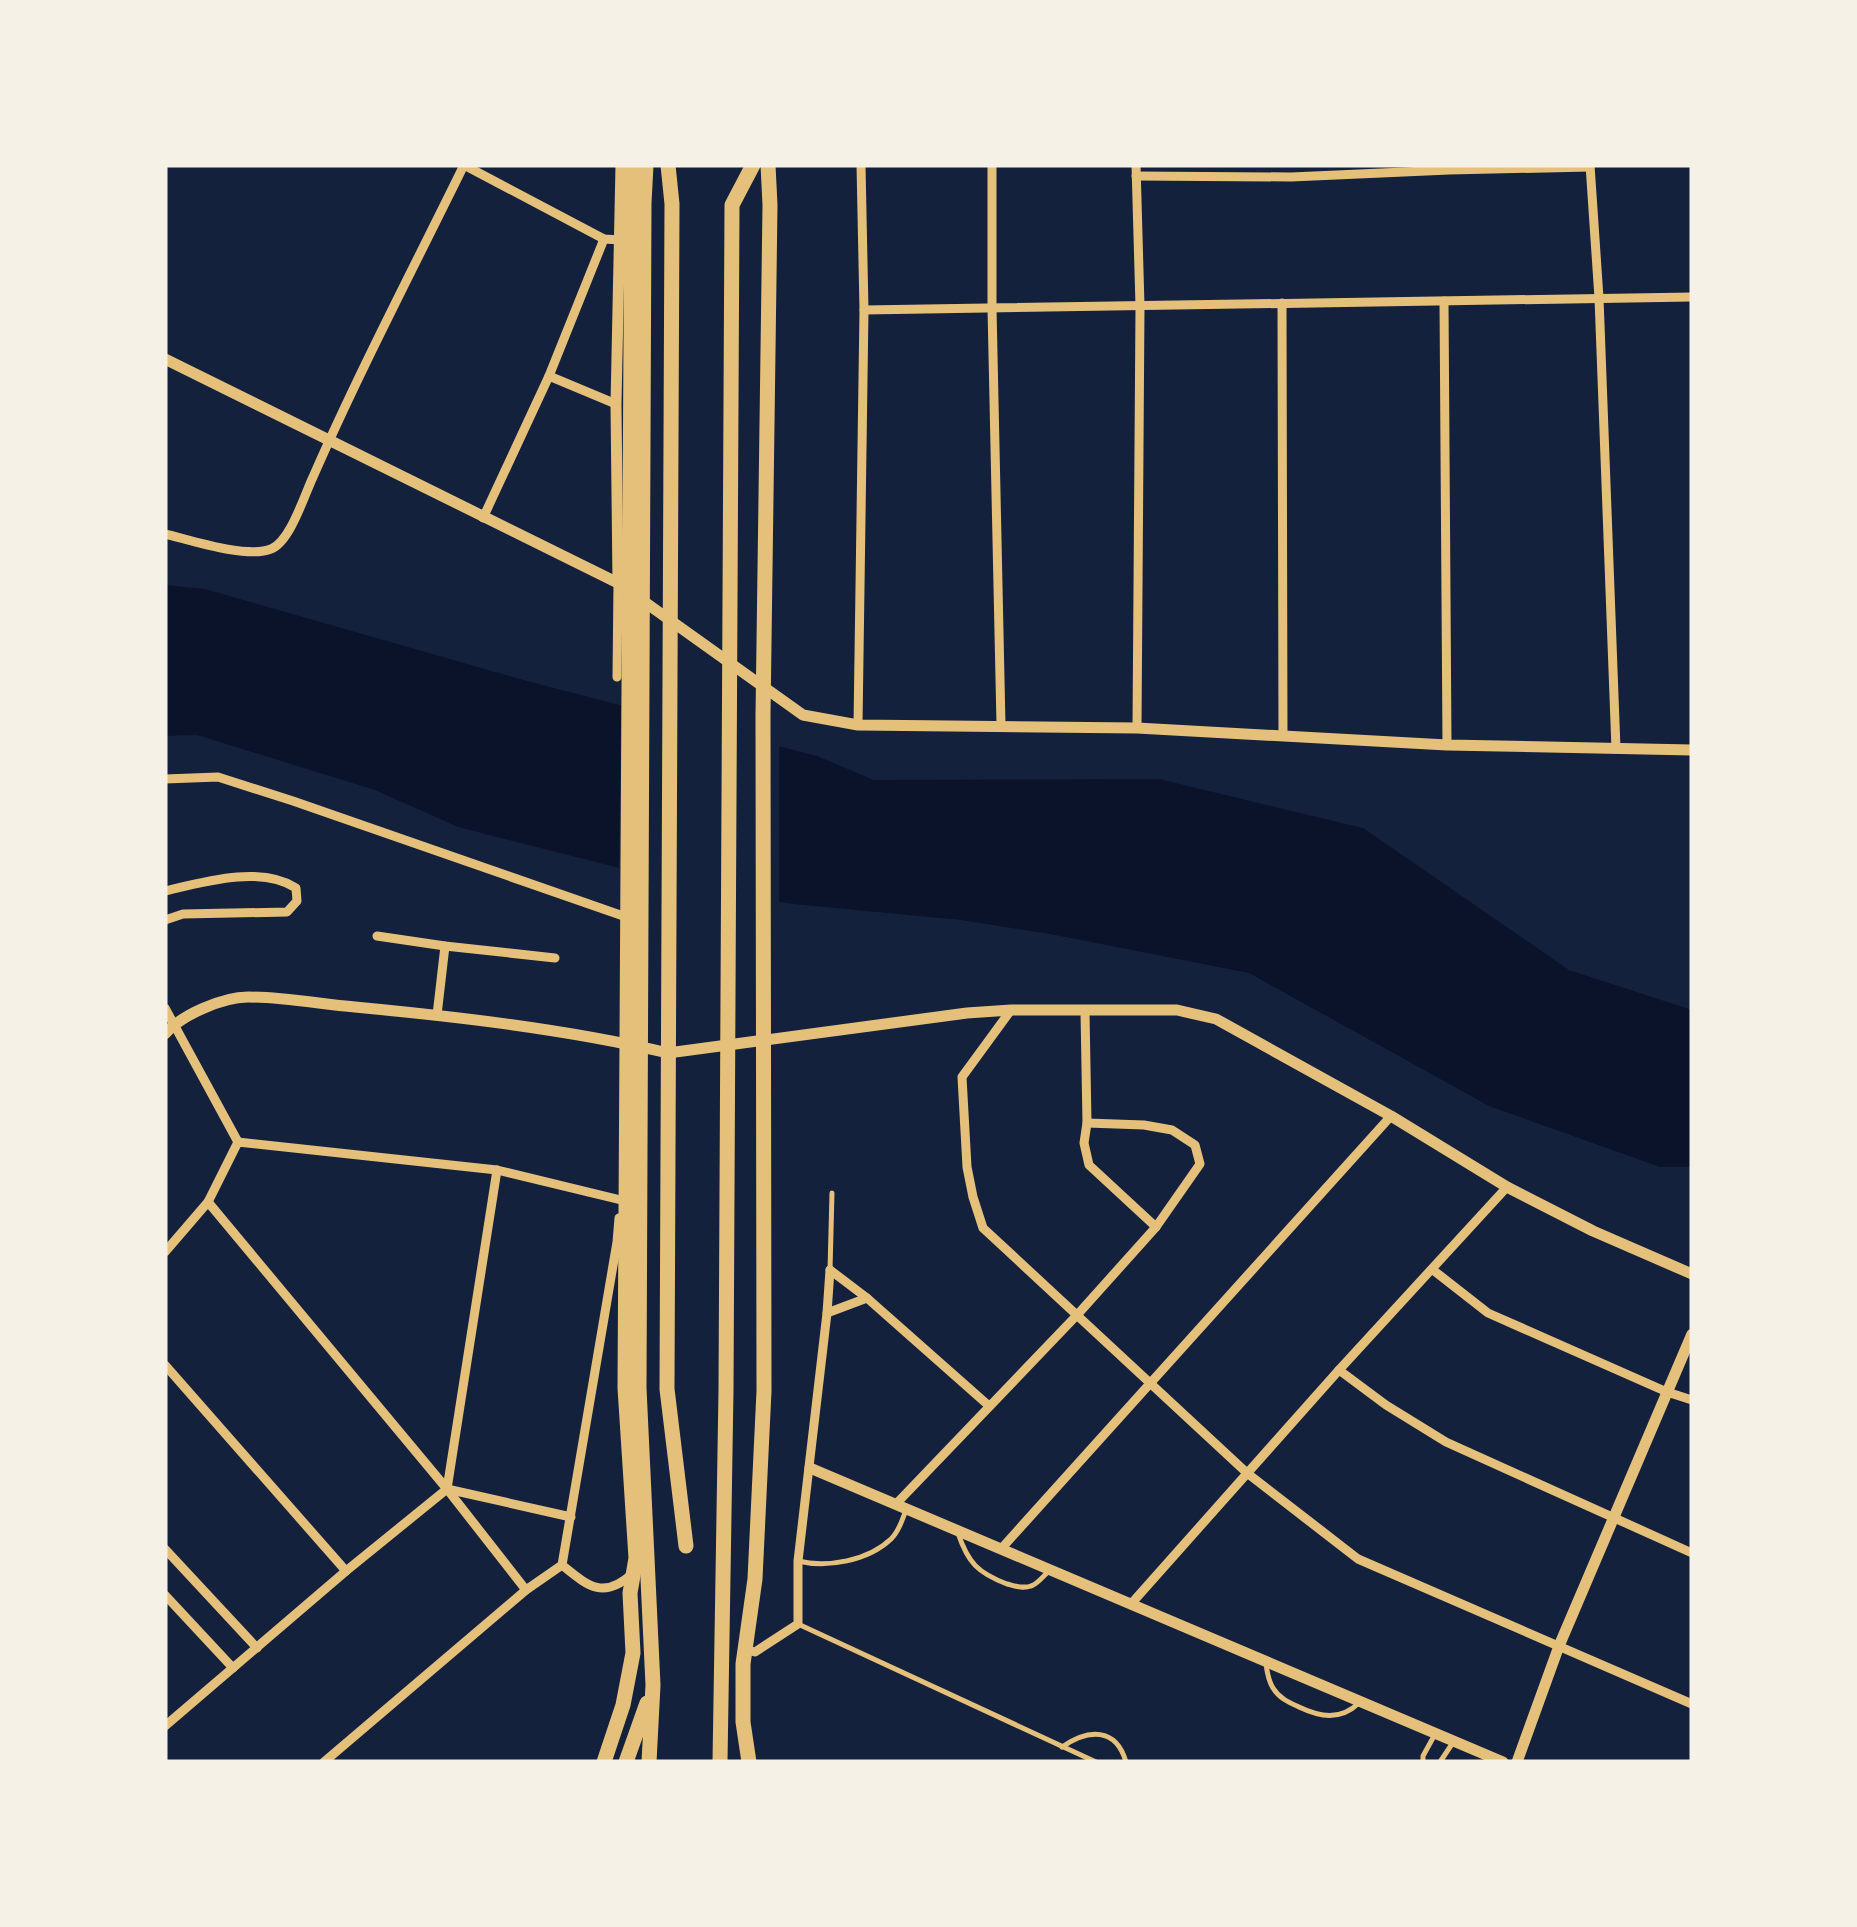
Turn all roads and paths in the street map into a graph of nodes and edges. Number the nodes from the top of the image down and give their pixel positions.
1 (620, 165) edge
2 (632, 165) edge
3 (646, 165) edge
4 (668, 165) edge
5 (753, 165) edge
6 (768, 165) edge
7 (860, 165) edge
8 (992, 165) edge
9 (1291, 165) edge
10 (1590, 166) edge
11 (1449, 168) edge
12 (1136, 170) edge
13 (1291, 178) junction
14 (637, 203) junction
15 (604, 239) junction
16 (621, 240) junction
17 (1692, 297) edge
18 (1599, 298) junction
19 (1444, 301) junction
20 (1282, 304) junction
21 (1140, 306) junction
22 (992, 308) junction
23 (864, 310) junction
24 (165, 359) edge
25 (549, 376) junction
26 (616, 404) junction
27 (329, 440) junction
28 (483, 518) junction
29 (165, 534) edge
30 (618, 583) junction
31 (617, 677) dead end
32 (858, 725) junction
33 (1001, 725) junction
34 (1137, 728) junction
35 (1283, 736) junction
36 (1447, 745) junction
37 (1616, 749) junction
38 (1692, 750) edge
39 (165, 780) edge
40 (165, 891) edge
41 (165, 920) edge
42 (376, 936) dead end
43 (446, 946) junction
44 (555, 958) dead end
45 (165, 1008) edge
46 (1011, 1010) junction
47 (1085, 1012) junction
48 (437, 1014) junction
49 (169, 1029) edge
50 (626, 1044) junction
51 (1392, 1116) junction
52 (1086, 1123) junction
53 (238, 1142) junction
54 (497, 1170) junction
55 (1507, 1187) junction
56 (832, 1193) dead end
57 (620, 1200) junction
58 (208, 1202) junction
59 (1156, 1226) junction
60 (165, 1252) edge
61 (830, 1270) junction
62 (1433, 1270) junction
63 (1692, 1274) edge
64 (867, 1298) junction
65 (828, 1312) junction
66 (1078, 1314) junction
67 (1692, 1334) edge
68 (165, 1365) edge
69 (1339, 1370) junction
70 (1150, 1385) junction
71 (632, 1388) junction
72 (1667, 1392) junction
73 (1692, 1400) edge
74 (988, 1405) junction
75 (810, 1468) junction
76 (1247, 1473) junction
77 (447, 1489) junction
78 (901, 1506) junction
79 (572, 1517) junction
80 (1614, 1519) junction
81 (957, 1530) junction
82 (686, 1544) dead end
83 (1000, 1549) junction
84 (165, 1550) edge
85 (1692, 1553) edge
86 (798, 1560) junction
87 (562, 1564) junction
88 (1050, 1570) junction
89 (346, 1571) junction
90 (633, 1573) junction
91 (526, 1590) junction
92 (165, 1595) edge
93 (1131, 1604) junction
94 (798, 1624) junction
95 (1559, 1646) junction
96 (257, 1648) junction
97 (744, 1649) junction
98 (1266, 1661) junction
99 (234, 1668) junction
100 (653, 1685) junction
101 (1360, 1701) junction
102 (1692, 1704) edge
103 (165, 1726) edge
104 (1435, 1733) junction
105 (1454, 1741) junction
106 (1062, 1746) junction
107 (324, 1762) edge
108 (604, 1762) edge
109 (626, 1762) edge
110 (648, 1762) edge
111 (720, 1762) edge
112 (748, 1762) edge
113 (1096, 1762) edge
114 (1126, 1762) edge
115 (1423, 1762) edge
116 (1440, 1762) edge
117 (1503, 1762) edge
118 (1517, 1762) edge

1 - 16 street
2 - 14 main road
3 - 14 main road
4 - 82 main road
5 - 111 main road
6 - 97 main road
7 - 23 street
8 - 22 street
9 - 13 street
10 - 11 street
10 - 18 street
11 - 13 street
12 - 13 street
12 - 21 street
14 - 71 main road
15 - 16 street
15 - 25 street
15 - 27 street
16 - 26 street
17 - 18 street
18 - 19 street
18 - 37 street
19 - 20 street
19 - 36 street
20 - 21 street
20 - 35 street
21 - 22 street
21 - 34 street
22 - 23 street
22 - 33 street
23 - 32 street
24 - 27 street
25 - 26 street
25 - 28 street
26 - 30 street
27 - 28 street
27 - 29 street
28 - 30 street
30 - 31 street
30 - 32 street
32 - 33 street
33 - 34 street
34 - 35 street
35 - 36 street
36 - 37 street
37 - 38 street
39 - 50 street
40 - 41 street
42 - 43 street
43 - 44 street
43 - 48 street
45 - 49 street
46 - 47 street
46 - 50 street
46 - 66 street
47 - 51 street
47 - 52 street
48 - 49 street
48 - 50 street
49 - 53 street
50 - 57 street
51 - 55 street
51 - 70 street
52 - 59 street
52 - 59 street
53 - 54 street
53 - 58 street
54 - 57 street
54 - 77 street
55 - 62 street
55 - 63 street
56 - 61 lane
57 - 79 street
58 - 60 street
58 - 77 street
59 - 66 street
61 - 64 street
61 - 65 street
62 - 69 street
62 - 72 street
64 - 65 street
64 - 74 street
65 - 75 street
66 - 70 street
66 - 74 street
67 - 72 street
68 - 89 street
69 - 76 street
69 - 80 street
70 - 76 street
70 - 83 street
71 - 90 main road
71 - 100 main road
72 - 73 street
72 - 80 street
74 - 78 street
75 - 78 street
75 - 86 street
76 - 93 street
76 - 95 street
77 - 79 street
77 - 89 street
77 - 91 street
78 - 81 street
78 - 86 lane
79 - 87 street
80 - 85 street
80 - 95 street
81 - 83 street
81 - 88 lane
83 - 88 street
84 - 96 street
86 - 94 street
87 - 90 street
87 - 91 street
88 - 93 street
89 - 96 street
90 - 108 main road
91 - 107 street
92 - 99 street
93 - 98 street
94 - 97 street
94 - 106 lane
95 - 102 street
95 - 118 street
96 - 99 street
97 - 112 main road
98 - 101 street
98 - 101 lane
99 - 103 street
100 - 109 main road
100 - 110 main road
101 - 104 street
104 - 105 street
104 - 115 lane
105 - 116 lane
105 - 117 street
106 - 113 lane
106 - 114 lane

